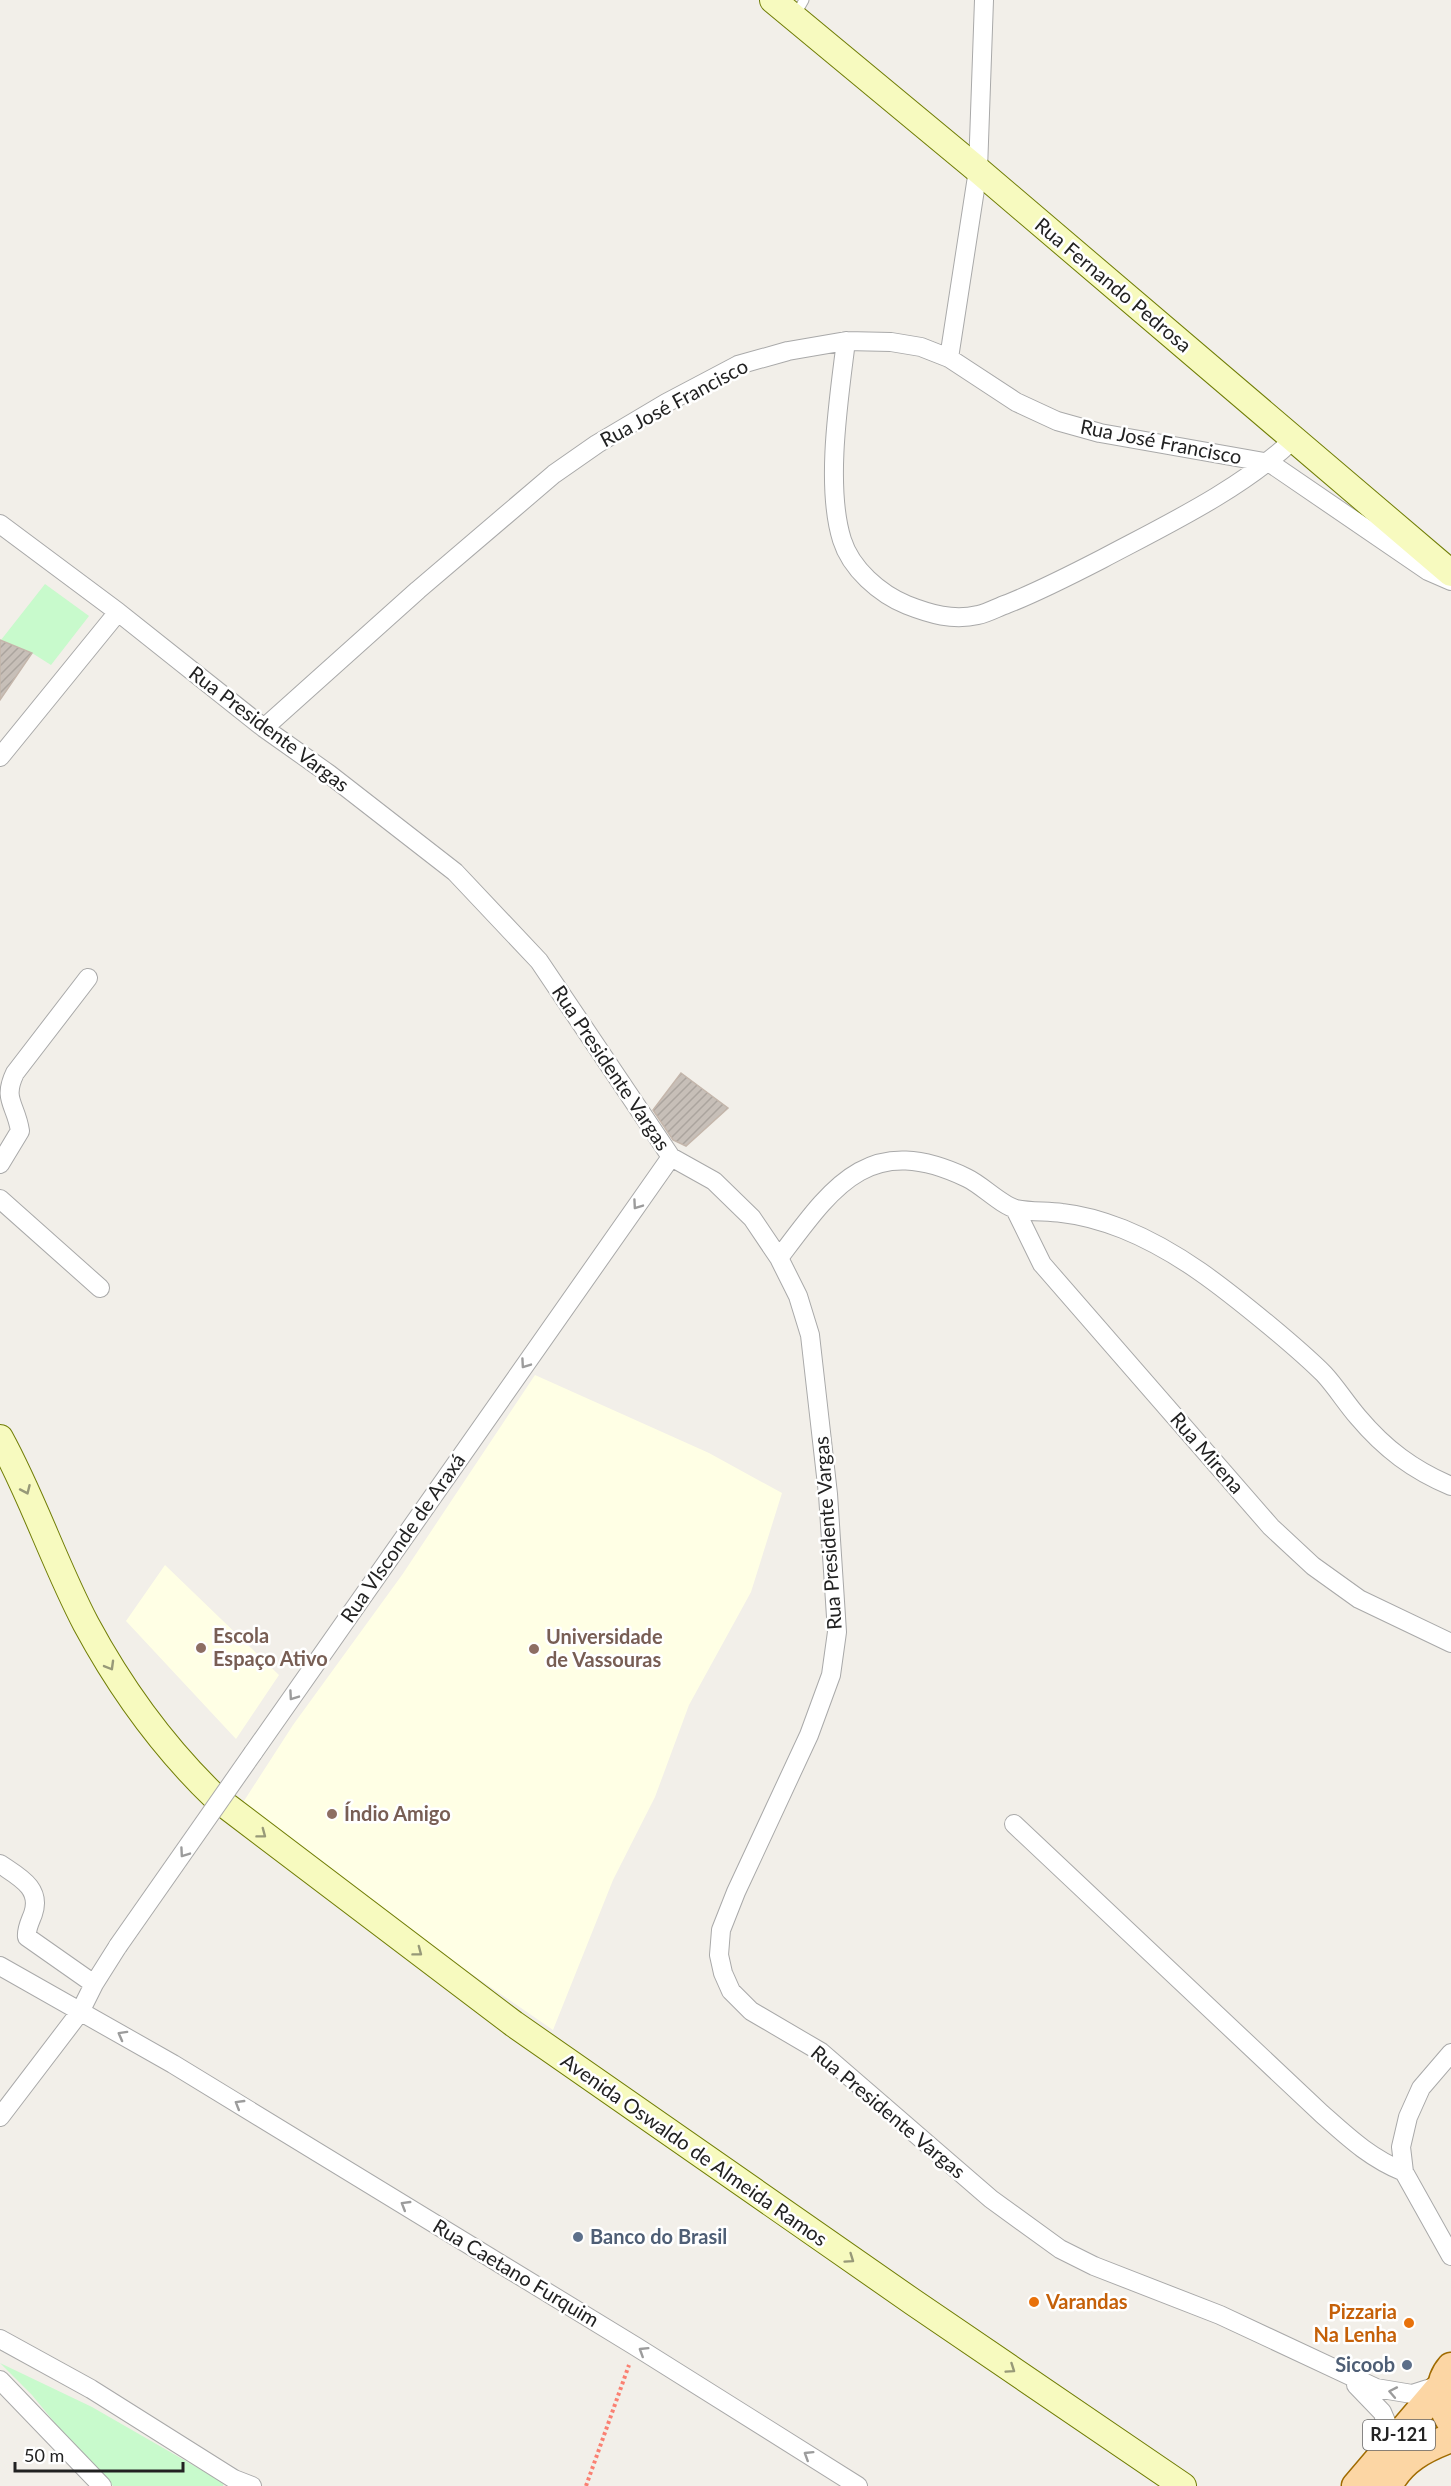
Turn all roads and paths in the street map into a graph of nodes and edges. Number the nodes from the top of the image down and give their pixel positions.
1 (773, 0) edge
2 (984, 0) edge
3 (799, 9) edge
4 (978, 170) junction
5 (846, 341) junction
6 (949, 358) junction
7 (1294, 440) junction
8 (1270, 463) junction
9 (0, 524) edge
10 (1451, 573) edge
11 (1451, 581) edge
12 (118, 612) junction
13 (264, 728) junction
14 (0, 757) edge
15 (88, 978) dead end
16 (671, 1157) junction
17 (0, 1164) edge
18 (0, 1199) edge
19 (1015, 1209) junction
20 (779, 1258) junction
21 (100, 1288) dead end
22 (0, 1438) edge
23 (1451, 1486) edge
24 (1451, 1643) edge
25 (1014, 1824) dead end
26 (0, 1864) edge
27 (0, 1966) edge
28 (94, 1984) junction
29 (80, 2012) junction
30 (1451, 2053) edge
31 (0, 2117) edge
32 (1404, 2172) junction
33 (1451, 2256) edge
34 (0, 2339) edge
35 (635, 2346) junction
36 (1345, 2375) junction
37 (1445, 2379) edge
38 (0, 2380) edge
39 (1451, 2422) edge
40 (1451, 2438) edge
41 (1394, 2440) junction
42 (232, 2482) edge
43 (102, 2486) edge
44 (252, 2486) edge
45 (586, 2486) edge
46 (858, 2486) edge
47 (1183, 2486) edge
48 (1356, 2486) edge
49 (1388, 2486) edge

1 - 3 street, Rua Fernando Pedrosa
2 - 4 street
3 - 4 street, Rua Fernando Pedrosa
4 - 6 street
4 - 7 street, Rua Fernando Pedrosa
5 - 6 street, Rua José Francisco
5 - 8 street
5 - 13 street, Rua José Francisco
6 - 8 street, Rua José Francisco
7 - 8 street
7 - 10 street, Rua Fernando Pedrosa
8 - 11 street, Rua José Francisco
9 - 12 street, Rua Presidente Vargas
12 - 13 street, Rua Presidente Vargas
12 - 14 street
13 - 16 street, Rua Presidente Vargas
15 - 17 street
16 - 20 street, Rua Presidente Vargas
16 -> 28 street, Rua VIsconde de Araxá, bridge
18 - 21 street
19 - 20 street
19 - 23 street
19 - 24 street, Rua Mirena
20 - 36 street, Rua Presidente Vargas
22 -> 47 street, Avenida Oswaldo de Almeida Ramos
25 - 32 street
26 - 28 street
27 - 29 street, Rua Caetano Furquim
28 - 29 street, Rua VIsconde de Araxá
29 - 31 street, Rua VIsconde de Araxá
35 -> 29 street, Rua Caetano Furquim
30 - 32 street
32 - 33 street
34 - 42 street
35 - 45 path
46 -> 35 street, Rua Caetano Furquim
37 -> 36 street, Rua Presidente Vargas
36 - 41 street, Rua Presidente Vargas
37 - 39 main road
37 - 41 main road, RJ-121
38 - 43 street
40 - 49 main road, RJ-121
41 - 48 main road, RJ-121
42 - 44 street

